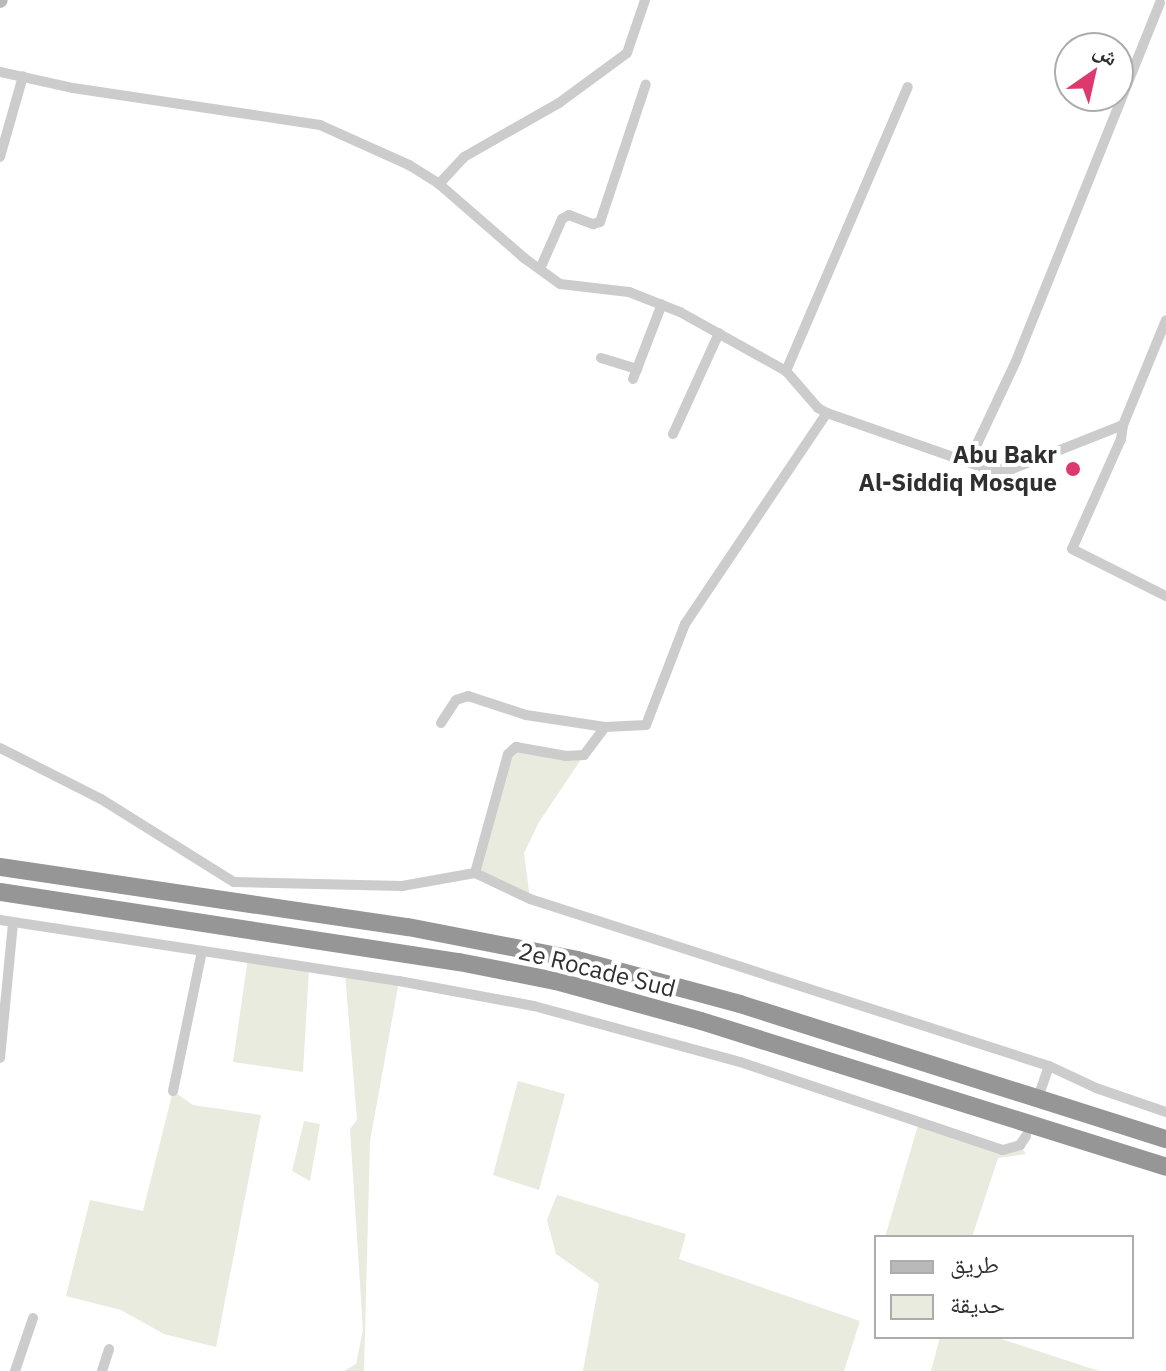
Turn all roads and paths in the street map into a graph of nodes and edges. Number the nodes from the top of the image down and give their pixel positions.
1 (645, 0) edge
2 (1160, 3) dead end
3 (0, 72) edge
4 (23, 76) junction
5 (646, 84) dead end
6 (908, 87) dead end
7 (0, 157) edge
8 (439, 184) junction
9 (540, 269) junction
10 (662, 304) junction
11 (1166, 320) edge
12 (719, 333) junction
13 (601, 358) dead end
14 (786, 371) junction
15 (827, 413) junction
16 (1123, 425) junction
17 (673, 434) dead end
18 (969, 461) junction
19 (1166, 596) edge
20 (441, 723) dead end
21 (605, 727) junction
22 (0, 748) edge
23 (0, 867) edge
24 (475, 873) junction
25 (0, 892) edge
26 (0, 920) edge
27 (13, 923) junction
28 (202, 951) junction
29 (0, 1058) edge
30 (1049, 1066) junction
31 (1041, 1089) dead end
32 (173, 1091) dead end
33 (1166, 1112) edge
34 (1026, 1136) dead end
35 (1166, 1139) edge
36 (1166, 1167) edge
37 (33, 1318) dead end
38 (109, 1349) dead end
39 (15, 1371) edge
40 (102, 1371) edge

1 - 8 street
2 - 18 street
3 - 4 street
4 - 7 street
4 - 8 street
5 - 9 street
6 - 14 street
8 - 9 street
9 - 10 street
10 - 12 street
10 - 13 street
11 - 16 street
12 - 14 street
12 - 17 street
14 - 15 street
15 - 18 street
15 - 21 street
16 - 18 street
16 - 19 street
20 - 21 street
21 - 24 street
22 - 24 street
23 - 35 highway, 2e Rocade Sud
24 - 30 street
25 - 36 highway, 2e Rocade Sud
26 - 27 street
27 - 28 street
27 - 29 street
28 - 32 street
28 - 34 street
30 - 31 street
30 - 33 street
37 - 39 street
38 - 40 street

